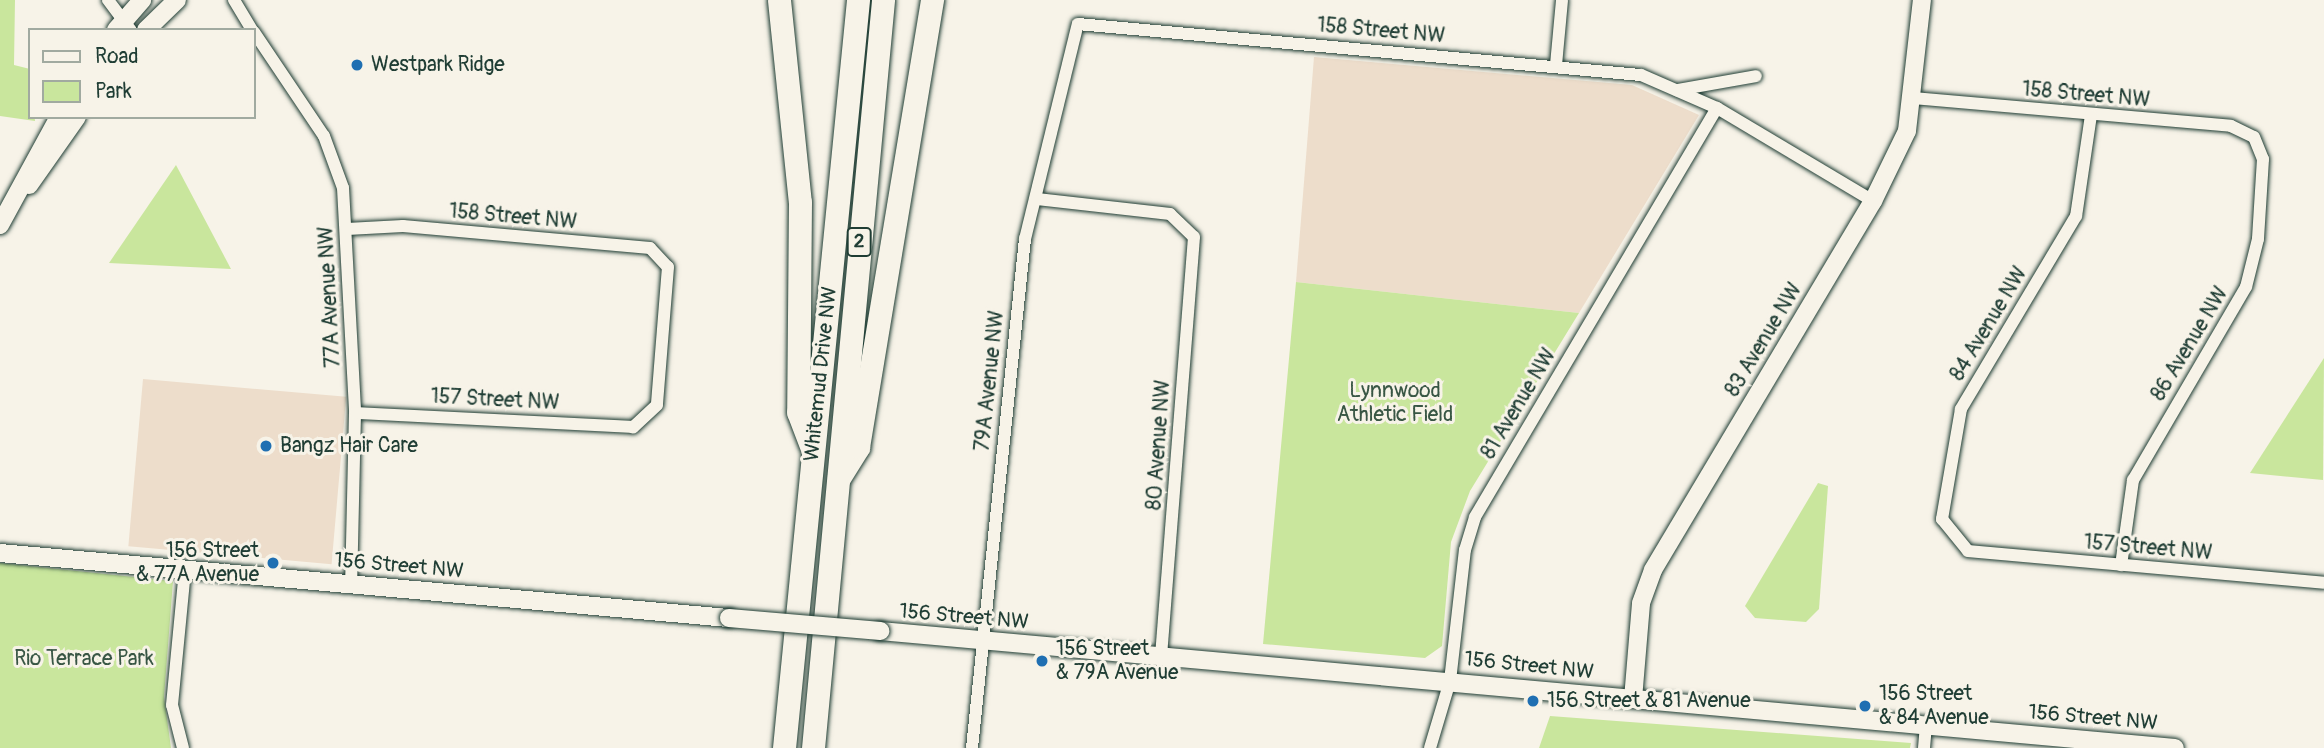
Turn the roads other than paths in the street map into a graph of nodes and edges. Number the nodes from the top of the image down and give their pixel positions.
1 (107, 0) edge
2 (142, 0) edge
3 (177, 0) edge
4 (234, 0) edge
5 (772, 0) edge
6 (779, 0) edge
7 (858, 0) edge
8 (883, 0) edge
9 (932, 0) edge
10 (1562, 0) edge
11 (1922, 0) edge
12 (1078, 24) joint
13 (123, 27) edge
14 (148, 28) edge
15 (251, 28) edge
16 (256, 35) edge
17 (1556, 65) junction
18 (790, 75) junction
19 (1756, 76) dead end
20 (1676, 90) junction
21 (1913, 98) junction
22 (1717, 108) junction
23 (2091, 115) junction
24 (58, 119) edge
25 (76, 119) edge
26 (2254, 137) joint
27 (1037, 199) junction
28 (1872, 201) junction
29 (2, 218) edge
30 (346, 229) junction
31 (355, 413) junction
32 (633, 427) joint
33 (813, 453) junction
34 (835, 484) junction
35 (1968, 551) joint
36 (0, 553) edge
37 (2121, 565) junction
38 (185, 569) junction
39 (2324, 583) edge
40 (351, 584) junction
41 (981, 642) junction
42 (1161, 656) junction
43 (1450, 681) junction
44 (1633, 699) junction
45 (1926, 725) junction
46 (183, 748) edge
47 (784, 748) edge
48 (813, 748) edge
49 (972, 748) edge
50 (1430, 748) edge
51 (1924, 748) edge
52 (2175, 748) edge

1 - 13 street
2 - 13 street
3 - 14 street
4 - 15 street, 77A Avenue NW
5 - 18 highway
6 - 18 highway
7 - 33 highway, Whitemud Drive NW / 2
8 - 34 highway, Whitemud Drive NW / 2
9 - 34 highway
10 - 17 street
11 - 21 street, 83 Avenue NW
12 - 17 street, 158 Street NW
12 - 27 street, 79A Avenue NW
16 - 30 street, 77A Avenue NW
17 - 20 street, 158 Street NW
18 - 33 highway
19 - 20 street
20 - 22 street, 158 Street NW
21 - 23 street, 158 Street NW
21 - 28 street, 83 Avenue NW
22 - 28 street, 158 Street NW
22 - 43 street, 81 Avenue NW
23 - 26 street, 158 Street NW
23 - 35 street, 84 Avenue NW
24 - 29 street
25 - 29 street
26 - 37 street, 86 Avenue NW
27 - 41 street, 79A Avenue NW
27 - 42 street, 80 Avenue NW
28 - 44 street, 83 Avenue NW
30 - 31 street, 77A Avenue NW
30 - 32 street, 158 Street NW
31 - 32 street, 157 Street NW
31 - 40 street, 77A Avenue NW
33 - 47 highway, Whitemud Drive NW / 2
34 - 48 highway, Whitemud Drive NW / 2
35 - 37 street, 157 Street NW
36 - 38 street, 156 Street NW
37 - 39 street, 157 Street NW
38 - 40 street, 156 Street NW
38 - 46 street
40 - 41 street, 156 Street NW, bridge
41 - 42 street, 156 Street NW
41 - 49 street, 79A Avenue NW
42 - 43 street, 156 Street NW
43 - 44 street, 156 Street NW
43 - 50 street, 81 Avenue NW
44 - 45 street, 156 Street NW
45 - 51 street
45 - 52 street, 156 Street NW

